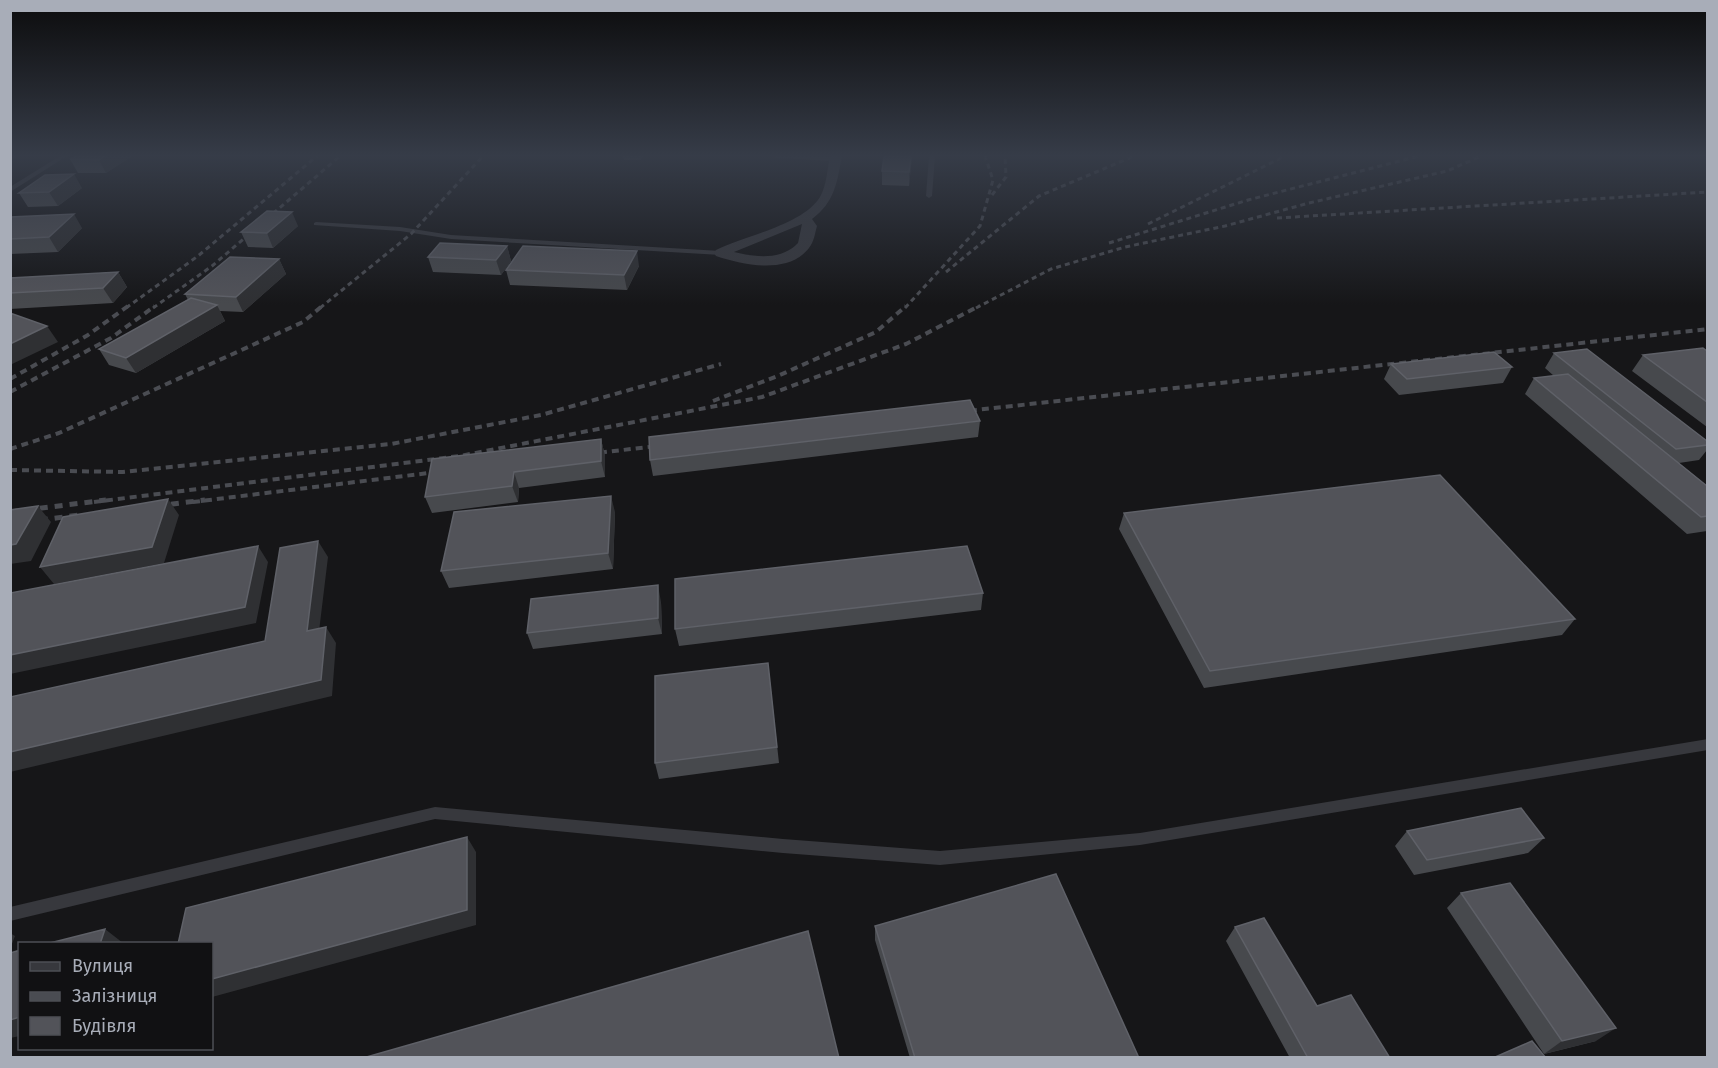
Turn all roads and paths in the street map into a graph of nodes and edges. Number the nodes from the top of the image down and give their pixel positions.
1 (818, 206) edge
2 (805, 218) junction
3 (316, 224) dead end
4 (721, 253) junction
5 (1707, 744) edge
6 (10, 914) edge

1 - 2 street
2 - 4 street
2 - 4 street
3 - 4 lane
5 - 6 lane

